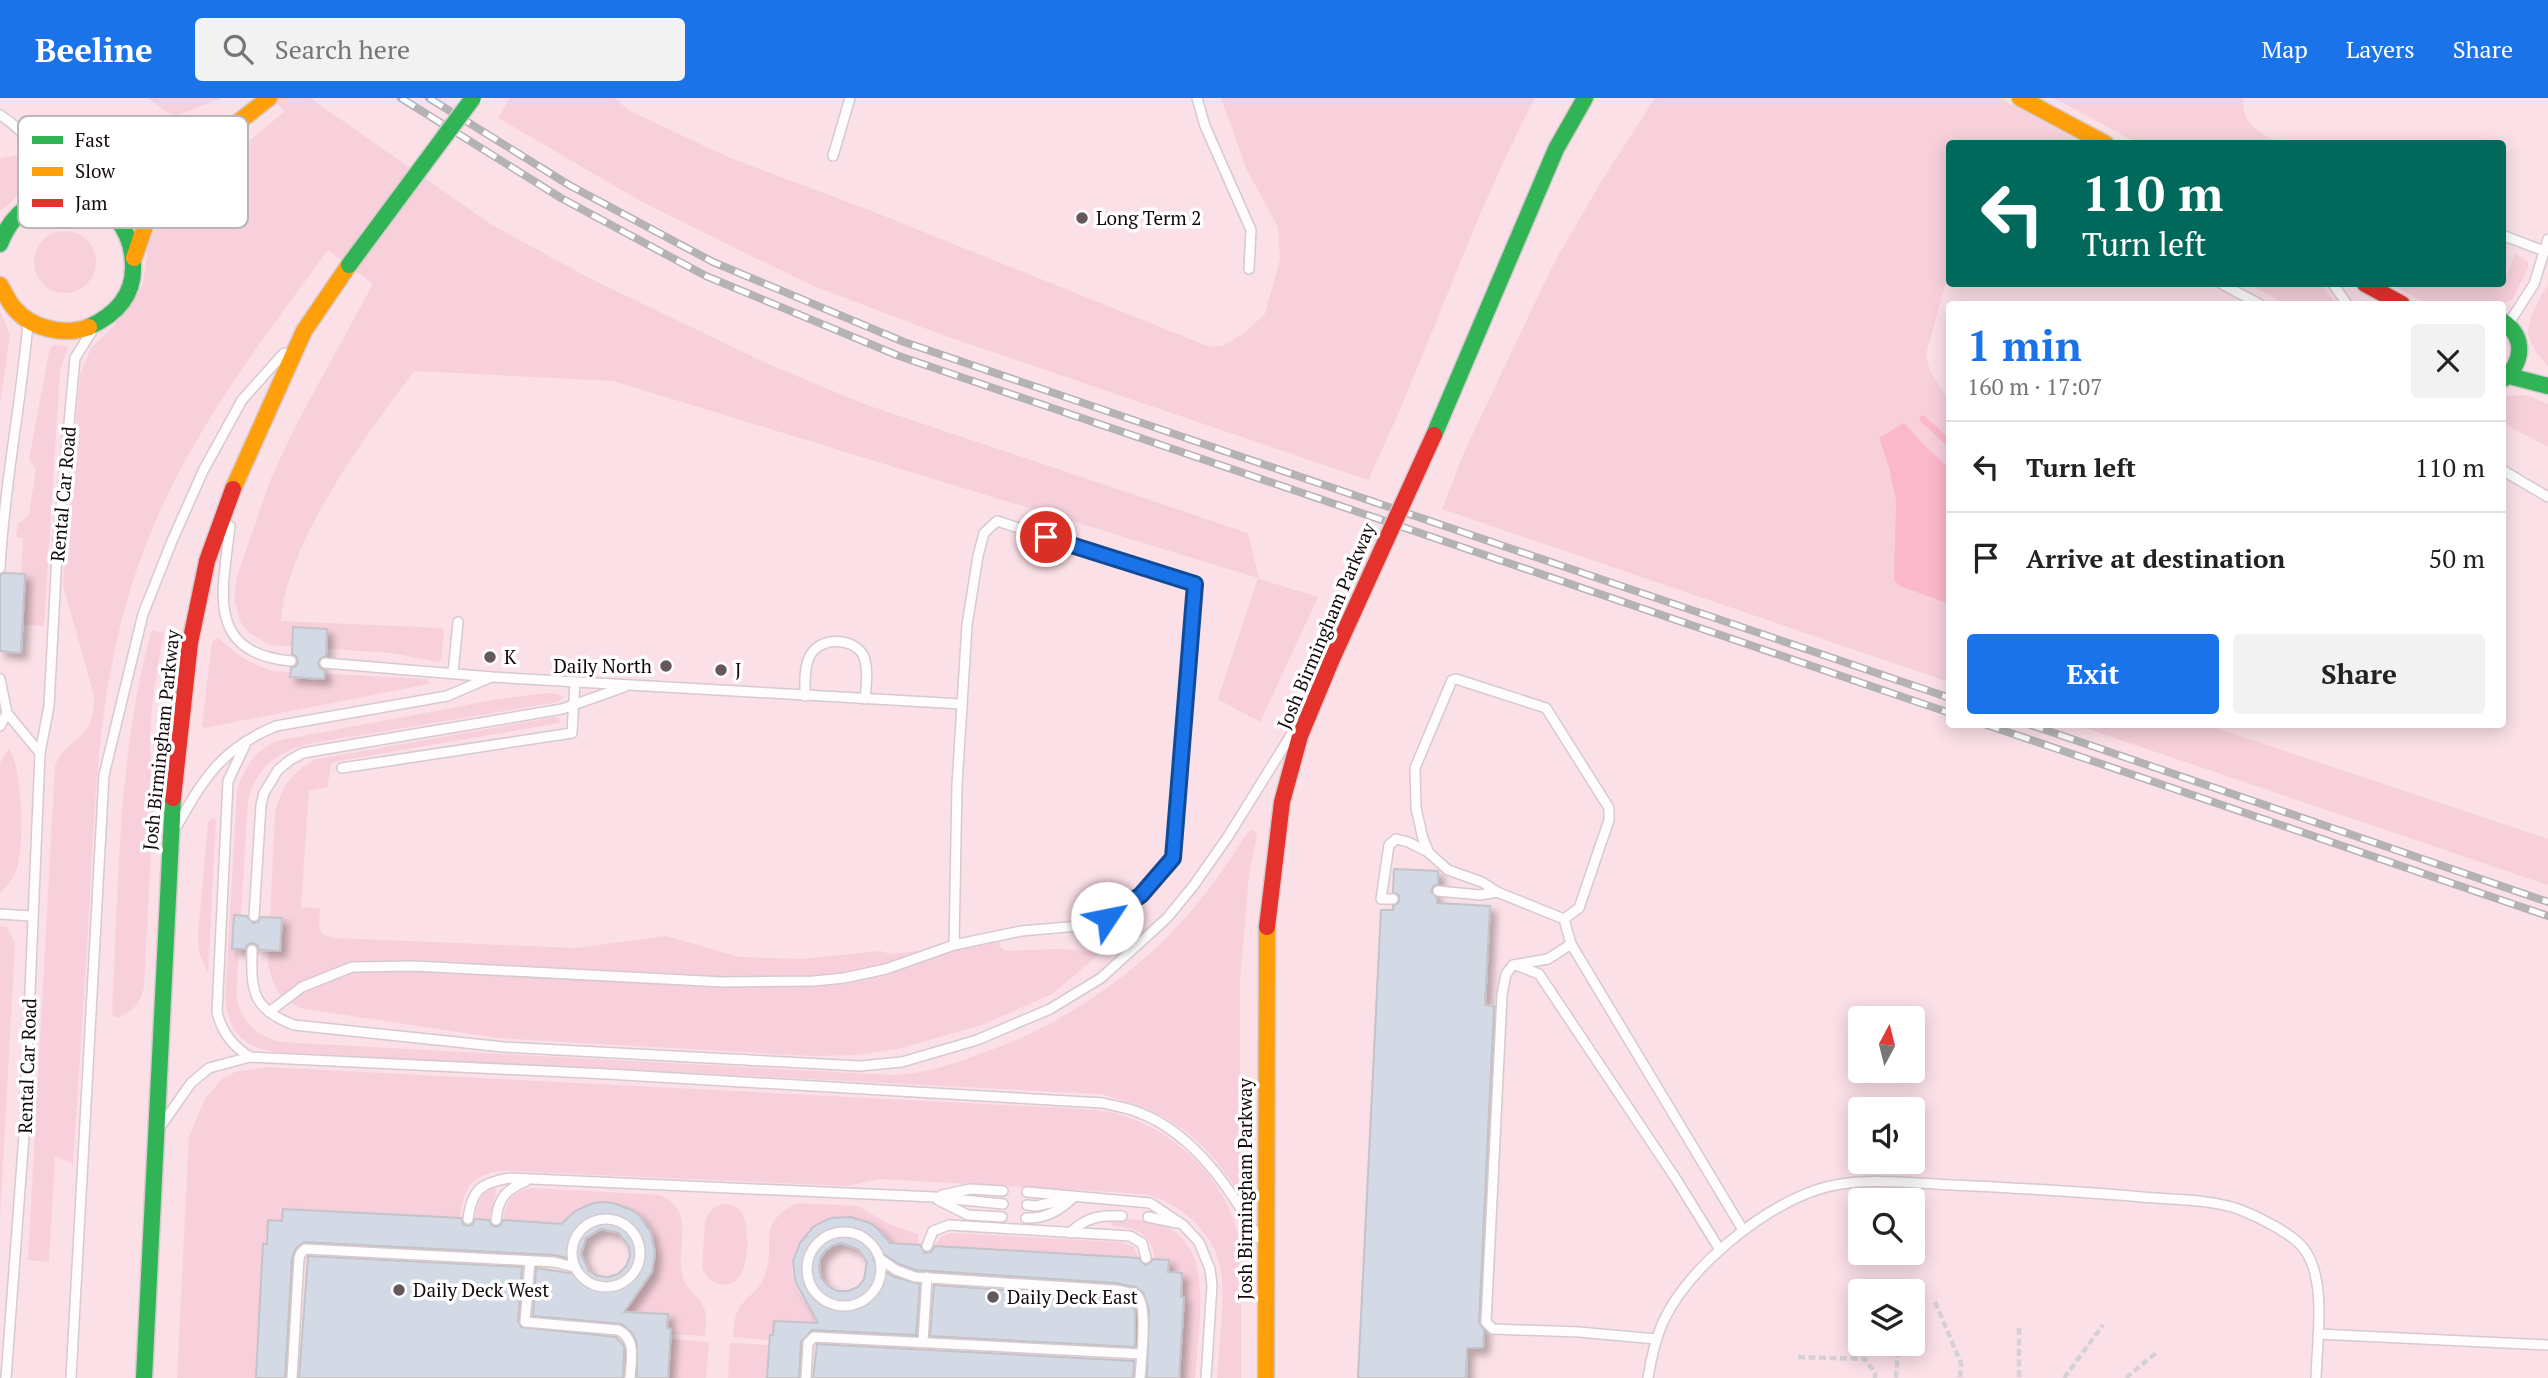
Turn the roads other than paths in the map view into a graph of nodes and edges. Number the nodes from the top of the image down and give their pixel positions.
1 (473, 98) edge
2 (850, 98) edge
3 (1197, 98) edge
4 (1585, 98) edge
5 (2020, 98) edge
6 (266, 100) edge
7 (0, 115) edge
8 (246, 116) edge
9 (18, 126) edge
10 (2099, 140) edge
11 (833, 156) dead end
12 (18, 214) edge
13 (124, 228) edge
14 (144, 228) edge
15 (2506, 237) edge
16 (2548, 239) edge
17 (0, 244) edge
18 (2544, 251) junction
19 (134, 258) junction
20 (1249, 269) dead end
21 (0, 285) edge
22 (2228, 287) edge
23 (2371, 287) edge
24 (2253, 301) edge
25 (2396, 301) edge
26 (28, 321) junction
27 (2506, 322) edge
28 (2506, 324) edge
29 (97, 325) junction
30 (304, 331) junction
31 (2520, 356) junction
32 (2506, 378) edge
33 (2546, 385) edge
34 (2506, 472) edge
35 (234, 482) junction
36 (2548, 497) edge
37 (0, 568) edge
38 (458, 622) dead end
39 (292, 661) dead end
40 (325, 663) dead end
41 (453, 673) junction
42 (492, 677) junction
43 (0, 679) edge
44 (575, 682) junction
45 (630, 685) junction
46 (1317, 692) junction
47 (805, 695) junction
48 (865, 699) junction
49 (962, 704) junction
50 (574, 705) junction
51 (7, 713) junction
52 (0, 726) edge
53 (246, 743) junction
54 (40, 753) junction
55 (341, 768) dead end
56 (171, 838) junction
57 (1429, 853) junction
58 (1438, 891) dead end
59 (1497, 892) junction
60 (1393, 899) dead end
61 (0, 914) edge
62 (32, 916) junction
63 (254, 916) dead end
64 (1563, 919) junction
65 (1571, 944) junction
66 (954, 945) junction
67 (252, 950) dead end
68 (1548, 959) junction
69 (1513, 965) junction
70 (1539, 974) junction
71 (269, 1012) junction
72 (250, 1057) junction
73 (156, 1133) junction
74 (530, 1179) junction
75 (1003, 1191) dead end
76 (1027, 1192) dead end
77 (1074, 1197) junction
78 (933, 1198) junction
79 (1003, 1204) dead end
80 (1027, 1205) dead end
81 (1122, 1216) dead end
82 (1002, 1217) dead end
83 (1148, 1217) dead end
84 (468, 1219) dead end
85 (1026, 1219) dead end
86 (496, 1220) dead end
87 (1183, 1225) junction
88 (1743, 1230) junction
89 (1070, 1233) junction
90 (927, 1245) dead end
91 (1720, 1250) junction
92 (1266, 1251) junction
93 (1146, 1258) dead end
94 (880, 1259) junction
95 (530, 1261) junction
96 (574, 1267) junction
97 (927, 1278) junction
98 (2318, 1334) junction
99 (1656, 1339) junction
100 (923, 1341) junction
101 (2548, 1345) edge
102 (1141, 1354) junction
103 (6, 1378) edge
104 (71, 1378) edge
105 (144, 1378) edge
106 (292, 1378) edge
107 (630, 1378) edge
108 (806, 1378) edge
109 (1140, 1378) edge
110 (1206, 1378) edge
111 (1266, 1378) edge
112 (1648, 1378) edge
113 (2316, 1378) edge

1 - 30 main road, Josh Birmingham Parkway, bridge
2 - 11 lane
3 - 20 lane
4 - 46 main road, Josh Birmingham Parkway, bridge
5 - 10 main road
6 - 8 main road
7 - 9 lane
12 - 17 main road
13 - 19 main road
14 - 19 main road
15 - 18 lane
16 - 18 lane
18 - 27 lane
19 - 29 main road
21 - 26 main road
22 - 24 lane
23 - 25 main road
26 - 29 main road
26 - 37 lane
28 - 31 main road
29 - 54 lane, Rental Car Road
30 - 35 main road, Josh Birmingham Parkway
30 - 104 lane
31 - 32 main road
31 - 33 main road
32 - 33 main road
34 - 36 lane
35 - 39 lane
35 - 56 main road, Josh Birmingham Parkway
38 - 41 lane
40 - 41 lane
41 - 42 lane
42 - 44 lane
42 - 53 lane
43 - 51 lane
44 - 45 lane
44 - 50 lane
45 - 47 lane
45 - 50 lane
46 - 71 lane
46 - 92 main road, Josh Birmingham Parkway
47 - 48 lane
47 - 48 lane
48 - 49 lane
49 - 66 lane
49 - 66 lane
50 - 55 lane
50 - 63 lane
51 - 52 lane
51 - 54 lane
53 - 56 lane
53 - 72 lane
54 - 62 lane, Rental Car Road
56 - 73 main road, Josh Birmingham Parkway
57 - 59 lane
57 - 60 lane
57 - 64 lane
58 - 59 lane
59 - 64 lane
61 - 62 lane
62 - 103 lane, Rental Car Road
64 - 65 lane
65 - 68 lane
65 - 88 lane
66 - 71 lane
67 - 71 lane
68 - 69 lane
68 - 70 lane
69 - 70 lane
69 - 99 lane
70 - 91 lane
72 - 73 lane
72 - 92 lane
73 - 105 main road, Josh Birmingham Parkway
74 - 78 lane
74 - 84 lane
74 - 86 lane
75 - 78 lane
76 - 77 lane
77 - 80 lane
77 - 85 lane
77 - 87 lane
78 - 79 lane
78 - 82 lane
81 - 89 lane
83 - 87 lane
87 - 110 lane
88 - 91 lane
88 - 98 lane
89 - 90 lane
89 - 93 lane
91 - 99 lane
92 - 111 main road, Josh Birmingham Parkway
94 - 94 lane
94 - 97 lane
95 - 96 lane
95 - 106 lane
95 - 107 lane
96 - 96 lane
97 - 100 lane
97 - 102 lane
98 - 101 lane
98 - 113 lane
99 - 112 lane
100 - 102 lane
100 - 108 lane
102 - 109 lane

